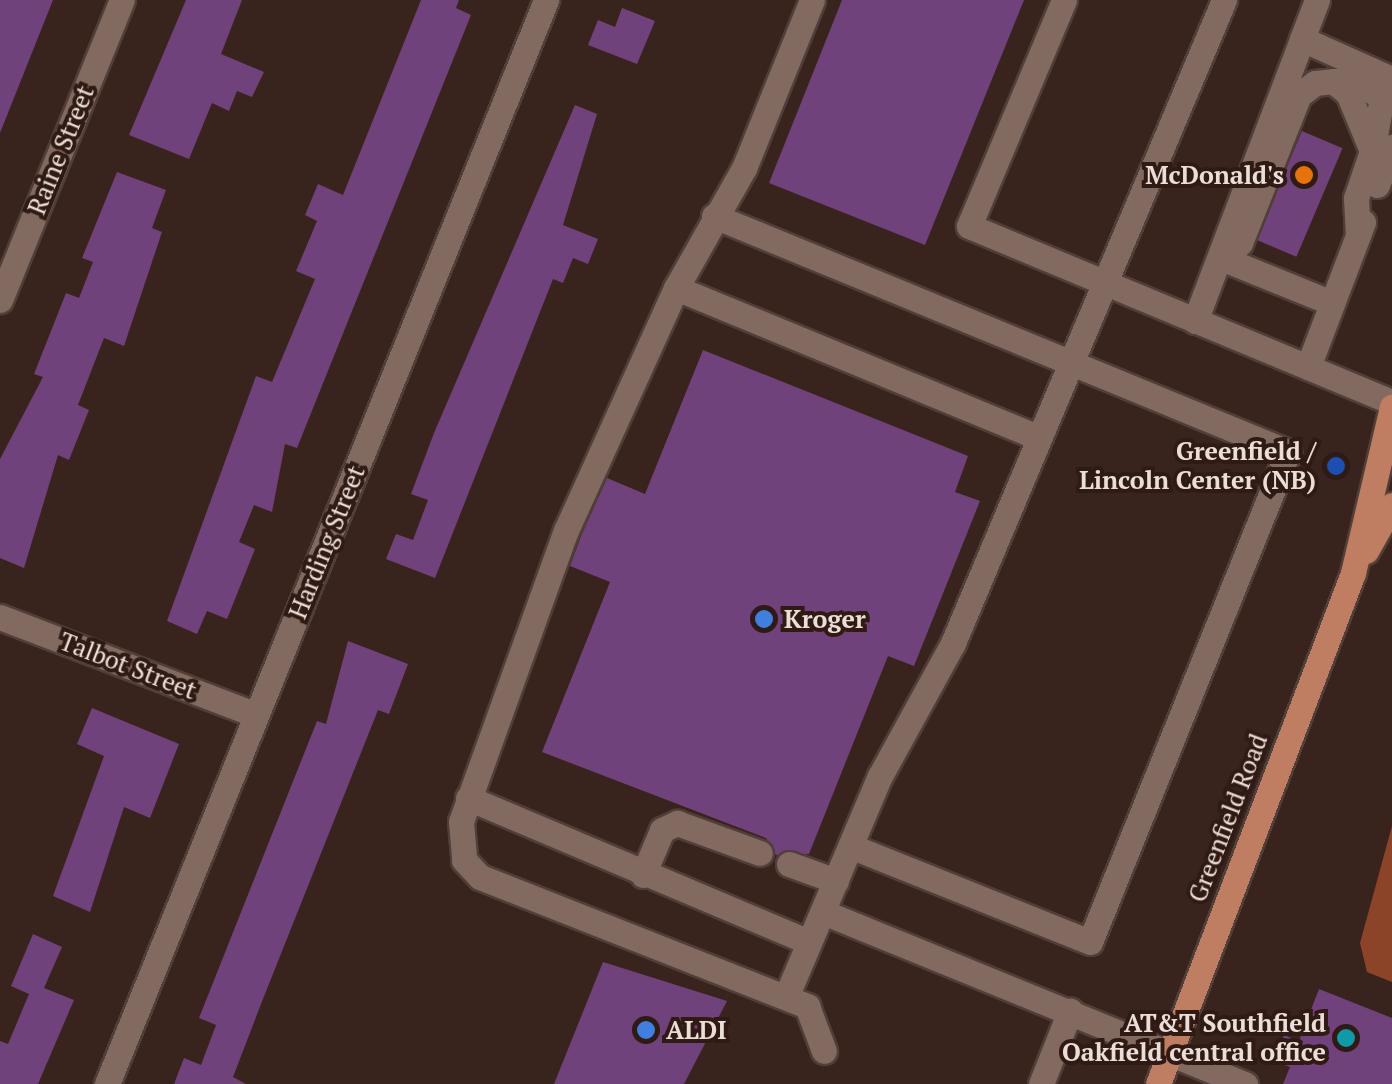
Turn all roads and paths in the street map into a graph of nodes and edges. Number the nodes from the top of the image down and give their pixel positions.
1 (122, 0) edge
2 (546, 0) edge
3 (812, 0) edge
4 (1064, 0) edge
5 (1224, 0) edge
6 (1317, 0) edge
7 (1302, 39) junction
8 (1392, 79) edge
9 (1382, 149) edge
10 (714, 216) junction
11 (1221, 258) junction
12 (1104, 284) junction
13 (676, 288) junction
14 (0, 300) edge
15 (1332, 303) junction
16 (1195, 321) junction
17 (1066, 360) junction
18 (1308, 367) junction
19 (1392, 405) edge
20 (1035, 436) junction
21 (1392, 505) edge
22 (1353, 573) junction
23 (0, 617) edge
24 (256, 715) junction
25 (468, 798) junction
26 (850, 846) junction
27 (760, 852) dead end
28 (788, 864) dead end
29 (643, 875) junction
30 (836, 882) junction
31 (823, 912) junction
32 (809, 942) junction
33 (786, 997) junction
34 (1070, 1011) junction
35 (824, 1051) dead end
36 (1171, 1051) junction
37 (107, 1084) edge
38 (1041, 1084) edge
39 (1158, 1084) edge
40 (1244, 1084) edge

1 - 14 street, Raine Street
2 - 24 street, Harding Street
3 - 10 street
4 - 12 street
5 - 12 street
6 - 7 street
7 - 8 street
7 - 11 street
9 - 11 street
9 - 15 street
10 - 13 street
10 - 17 street
11 - 15 street
11 - 16 street
12 - 16 street
12 - 17 street
13 - 20 street
13 - 25 street
15 - 18 street
16 - 18 street
17 - 20 street
17 - 26 street
18 - 19 street
19 - 22 main road, Greenfield Road
20 - 26 street
21 - 22 main road, Greenfield Road
22 - 36 main road, Greenfield Road
23 - 24 street, Talbot Street
24 - 37 street, Harding Street
25 - 29 street
25 - 33 street
26 - 30 street
27 - 29 street
28 - 30 street
29 - 32 street
30 - 31 street
31 - 32 street
31 - 34 street
32 - 33 street
33 - 35 street
34 - 36 street
34 - 38 street
36 - 39 main road, Greenfield Road
36 - 40 street

